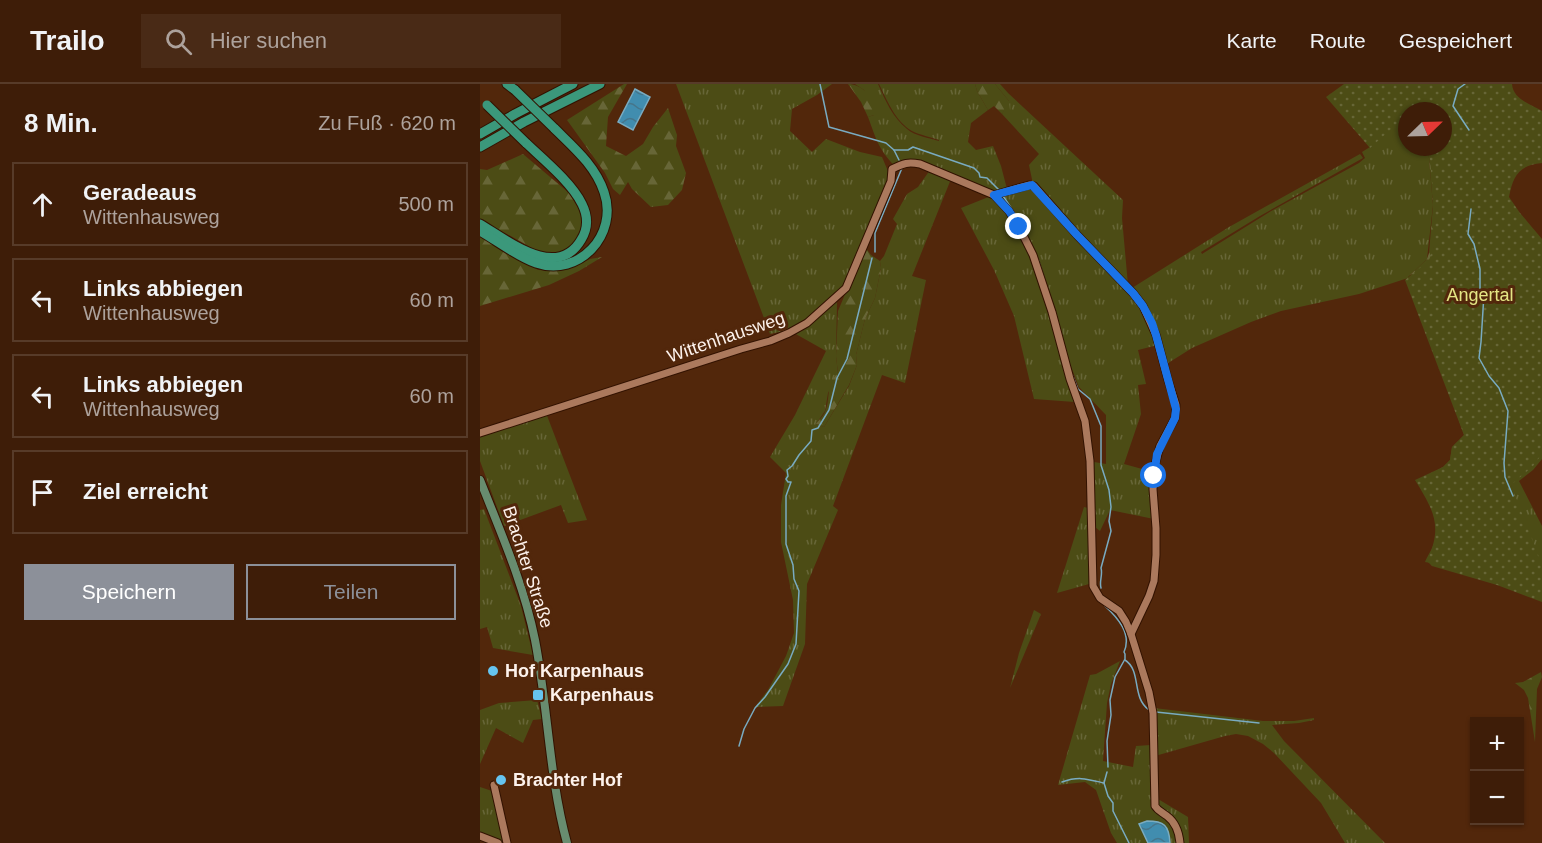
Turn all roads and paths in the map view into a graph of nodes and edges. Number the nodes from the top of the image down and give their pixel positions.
1 (573, 84) edge
2 (600, 84) edge
3 (510, 86) edge
4 (483, 101) edge
5 (543, 112) junction
6 (480, 134) edge
7 (480, 147) edge
8 (480, 155) edge
9 (994, 195) junction
10 (480, 224) edge
11 (480, 231) edge
12 (480, 433) edge
13 (480, 480) edge
14 (1131, 634) junction
15 (494, 785) dead end
16 (480, 836) edge
17 (498, 843) edge
18 (507, 843) edge
19 (567, 843) edge
20 (1180, 843) edge

1 - 6 highway
2 - 5 highway
3 - 11 highway, bridge
4 - 10 highway, bridge
5 - 7 highway
5 - 8 highway
9 - 12 street, Wittenhausweg
9 - 14 street, Wittenhausweg
9 - 14 street
13 - 19 main road, Brachter Straße
14 - 20 street, Wittenhausweg
15 - 18 street
16 - 17 street

